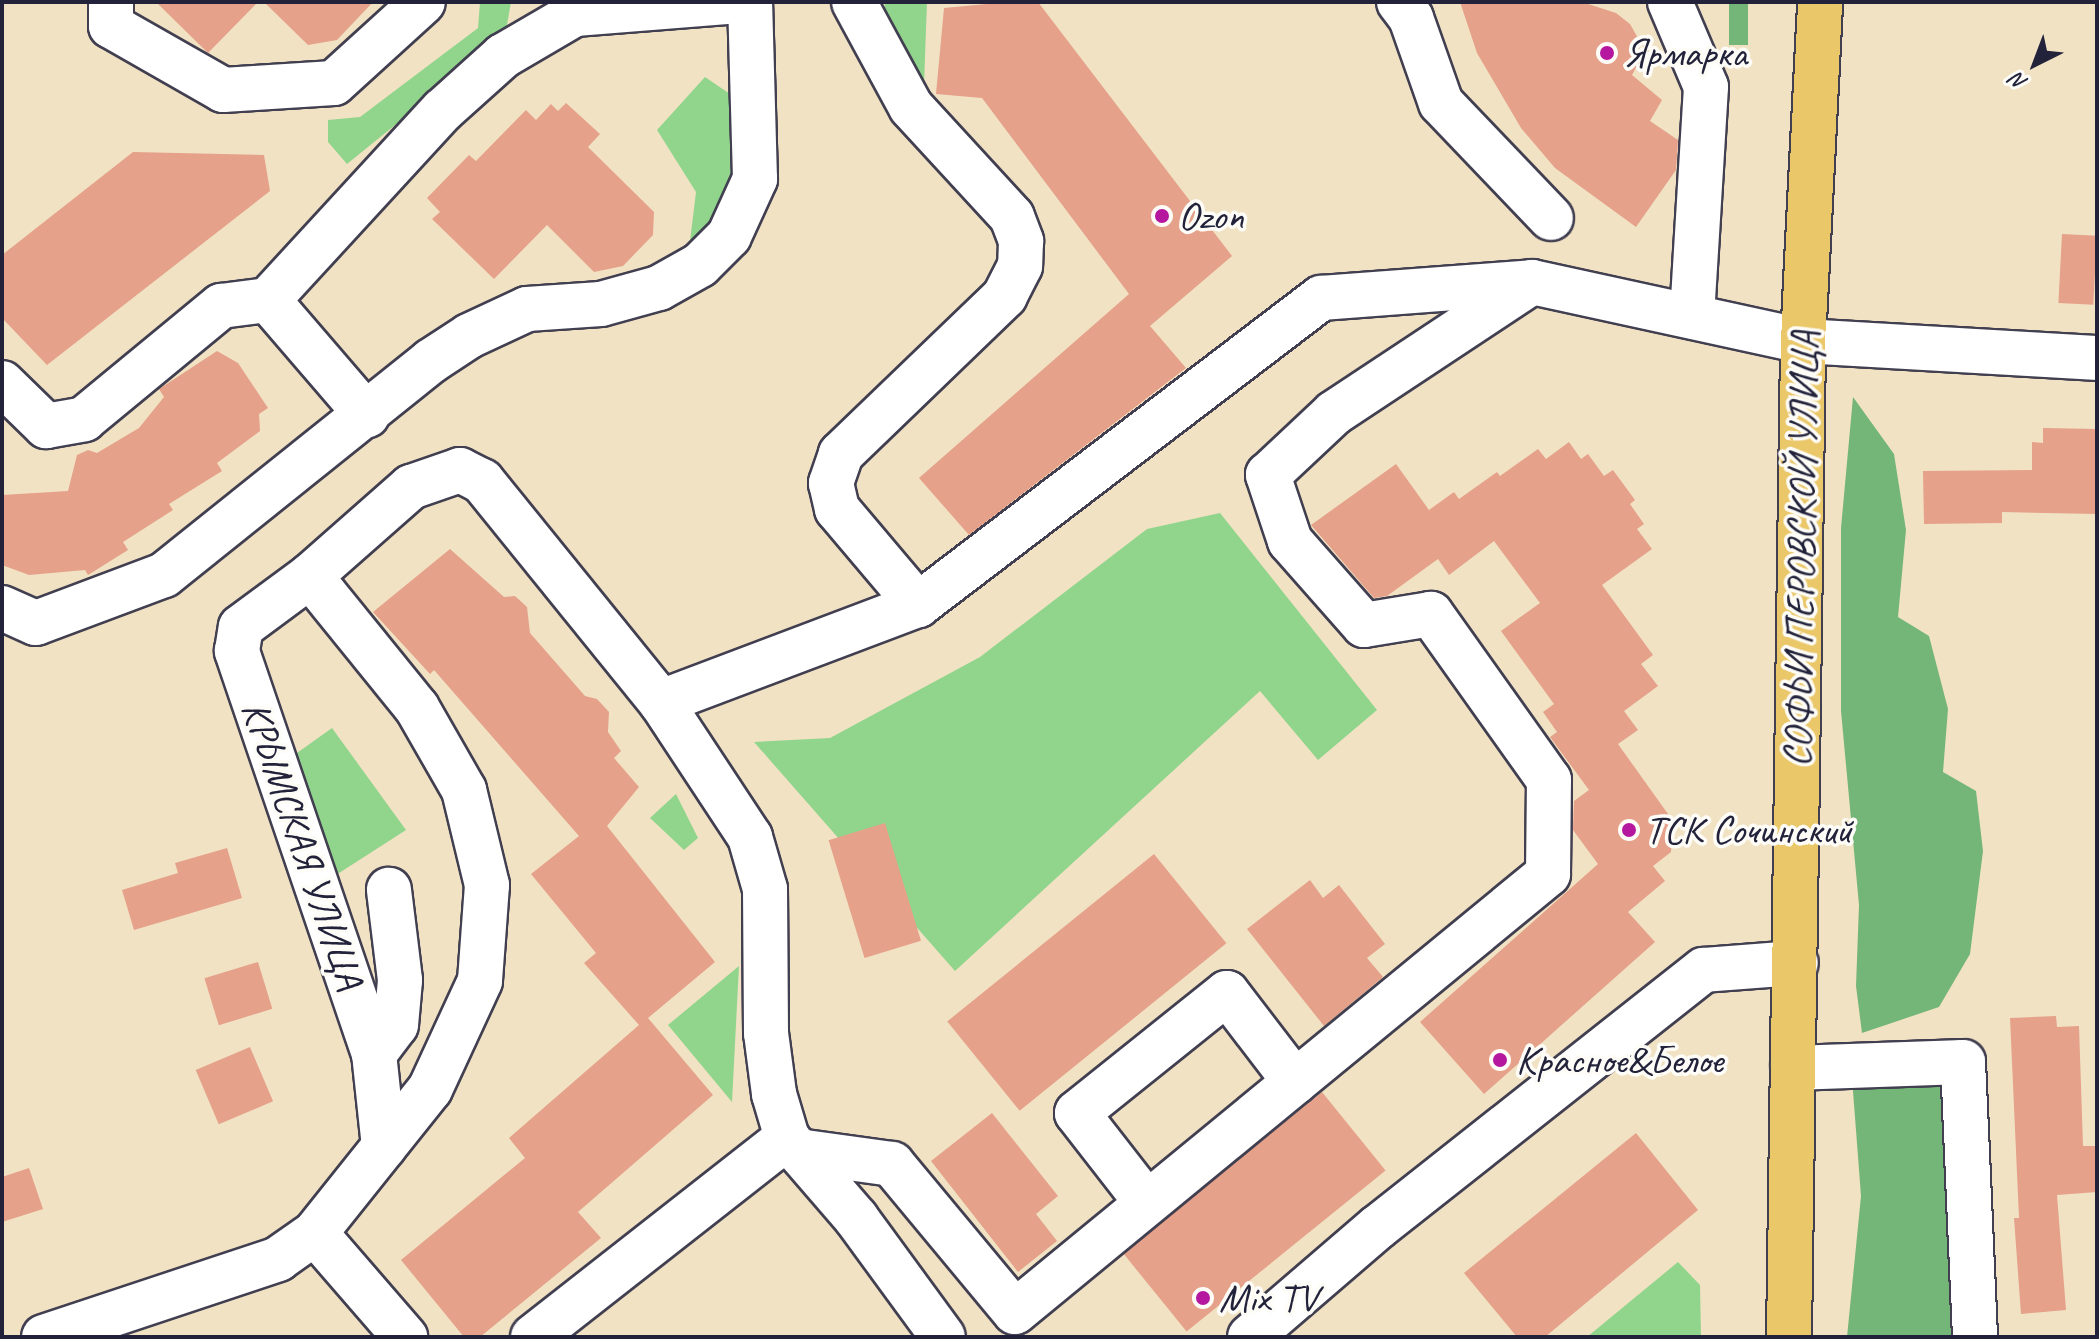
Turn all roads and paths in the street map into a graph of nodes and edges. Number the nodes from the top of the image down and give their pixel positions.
1 (111, 2) edge
2 (423, 2) edge
3 (727, 2) edge
4 (750, 2) edge
5 (854, 2) edge
6 (1399, 2) edge
7 (1670, 2) edge
8 (1820, 2) edge
9 (1551, 218) dead end
10 (1532, 282) junction
11 (268, 300) junction
12 (1692, 317) junction
13 (1803, 341) junction
14 (2097, 358) edge
15 (2, 383) edge
16 (367, 415) junction
17 (310, 576) junction
18 (918, 605) junction
19 (2, 608) edge
20 (661, 702) junction
21 (389, 890) dead end
22 (1796, 963) junction
23 (374, 1054) junction
24 (1793, 1068) junction
25 (1295, 1082) junction
26 (792, 1144) junction
27 (384, 1147) junction
28 (1147, 1203) junction
29 (315, 1233) junction
30 (44, 1337) edge
31 (405, 1337) edge
32 (533, 1337) edge
33 (943, 1337) edge
34 (1250, 1337) edge
35 (1789, 1337) edge
36 (1975, 1337) edge

1 - 2 street
3 - 11 street
4 - 16 street
5 - 18 street
6 - 9 street
7 - 12 street
8 - 13 main road, СОФЬИ ПЕРОВСКОЙ УЛИЦА
10 - 12 street
10 - 18 street
10 - 25 street
11 - 15 street
11 - 16 street
12 - 13 street
13 - 14 street
13 - 22 main road, СОФЬИ ПЕРОВСКОЙ УЛИЦА
16 - 19 street
17 - 20 street, КРЫМСКАЯ УЛИЦА
17 - 23 street, КРЫМСКАЯ УЛИЦА
17 - 27 street
18 - 20 street
20 - 26 street, КРЫМСКАЯ УЛИЦА
21 - 23 street
22 - 24 main road, СОФЬИ ПЕРОВСКОЙ УЛИЦА
22 - 34 street
23 - 27 street, КРЫМСКАЯ УЛИЦА
24 - 35 main road, СОФЬИ ПЕРОВСКОЙ УЛИЦА
24 - 36 street
25 - 28 street
25 - 28 street
26 - 28 street
26 - 32 street
26 - 33 street
27 - 29 street
29 - 30 street
29 - 31 street

